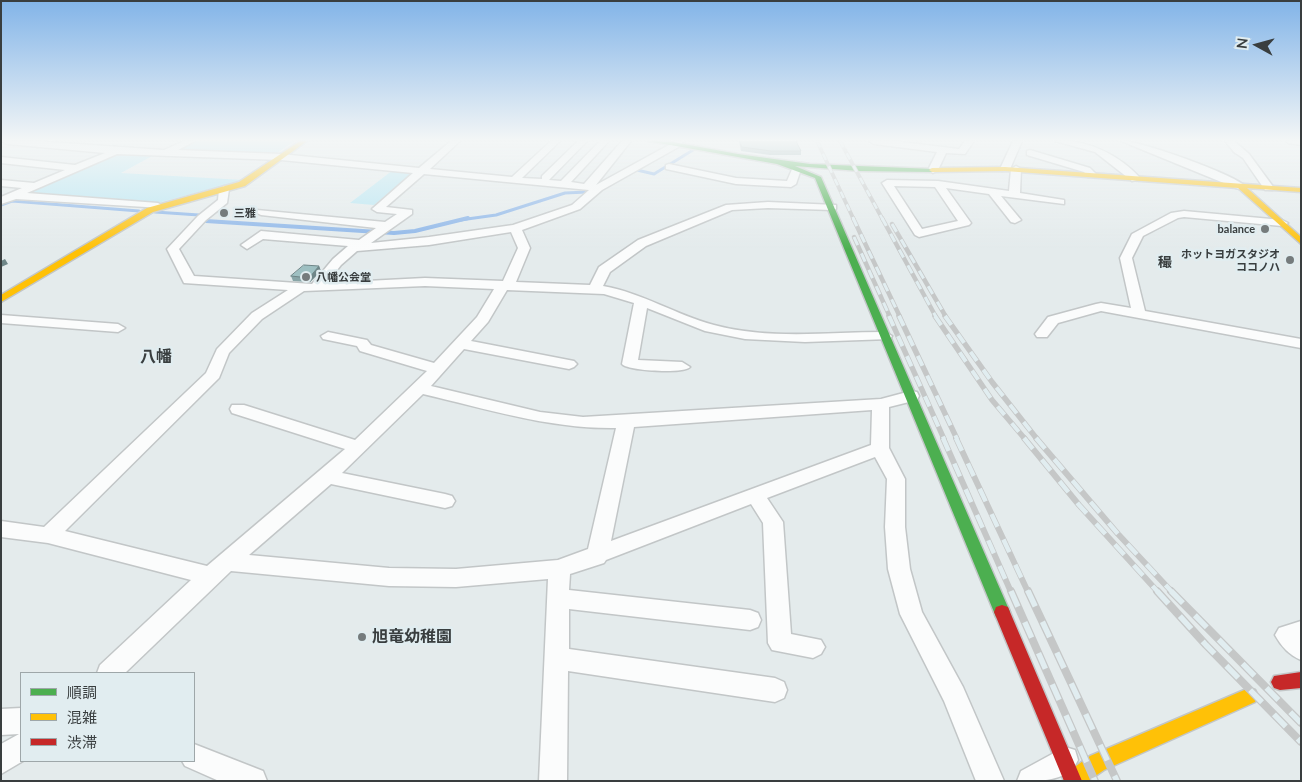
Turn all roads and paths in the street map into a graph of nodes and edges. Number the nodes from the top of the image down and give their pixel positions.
1 (55, 177) edge
2 (252, 177) edge
3 (412, 177) edge
4 (491, 177) edge
5 (517, 177) edge
6 (570, 177) edge
7 (600, 177) edge
8 (611, 177) edge
9 (719, 177) edge
10 (793, 177) edge
11 (818, 177) edge
12 (1012, 177) edge
13 (1119, 177) edge
14 (1221, 177) edge
15 (1262, 177) edge
16 (1136, 179) joint
17 (514, 180) junction
18 (1, 183) edge
19 (564, 184) junction
20 (938, 184) junction
21 (36, 186) junction
22 (1240, 186) junction
23 (593, 187) junction
24 (1270, 188) junction
25 (224, 189) junction
26 (1301, 190) edge
27 (993, 193) junction
28 (1009, 194) junction
29 (16, 196) junction
30 (1, 201) edge
31 (1060, 202) dead end
32 (158, 206) junction
33 (832, 207) junction
34 (261, 212) dead end
35 (1015, 220) dead end
36 (1282, 223) junction
37 (515, 228) junction
38 (381, 230) junction
39 (1301, 242) edge
40 (247, 245) dead end
41 (358, 246) junction
42 (506, 285) junction
43 (308, 288) junction
44 (595, 290) junction
45 (1, 299) edge
46 (641, 301) junction
47 (1139, 314) junction
48 (1, 319) edge
49 (118, 328) dead end
50 (1042, 334) dead end
51 (328, 336) dead end
52 (885, 336) junction
53 (460, 344) junction
54 (1301, 344) edge
55 (569, 364) dead end
56 (682, 367) dead end
57 (438, 369) junction
58 (420, 388) junction
59 (911, 396) junction
60 (882, 404) junction
61 (238, 409) dead end
62 (626, 422) junction
63 (359, 447) junction
64 (880, 448) junction
65 (327, 477) junction
66 (755, 496) junction
67 (445, 501) dead end
68 (1, 529) edge
69 (48, 535) junction
70 (596, 557) junction
71 (230, 562) junction
72 (559, 570) junction
73 (210, 576) junction
74 (558, 598) junction
75 (750, 620) dead end
76 (1301, 631) edge
77 (813, 647) dead end
78 (1301, 648) edge
79 (556, 658) junction
80 (110, 672) edge
81 (1301, 680) edge
82 (1280, 682) dead end
83 (775, 690) dead end
84 (1249, 696) dead end
85 (20, 721) edge
86 (1, 722) edge
87 (20, 747) edge
88 (195, 757) edge
89 (1, 761) edge
90 (1070, 774) edge
91 (252, 781) edge
92 (553, 781) edge
93 (990, 781) edge
94 (1031, 781) edge

1 - 21 street
2 - 25 street
3 - 38 street
4 - 17 street
5 - 17 street
6 - 19 street
7 - 23 street
8 - 23 street
9 - 10 street
11 - 33 street
12 - 28 street
13 - 16 street
14 - 22 street
15 - 24 street
16 - 22 street
17 - 19 street
18 - 21 street
19 - 23 street
20 - 20 street
20 - 27 street
21 - 29 street
22 - 24 street
22 - 36 street
23 - 37 street
24 - 26 street
25 - 32 street
25 - 43 street
27 - 28 street
27 - 35 street
28 - 31 street
29 - 30 street
29 - 32 street
32 - 45 street
33 - 44 street
33 - 52 street
34 - 38 street
36 - 39 street
36 - 47 street
37 - 41 street
37 - 42 street
38 - 41 street
40 - 41 street
41 - 43 street
42 - 43 street
42 - 44 street
42 - 53 street
43 - 69 street
44 - 46 street
46 - 52 street
46 - 56 street
47 - 50 street
47 - 54 street
48 - 49 street
51 - 57 street
52 - 59 street
53 - 55 street
53 - 57 street
57 - 58 street
58 - 62 street
58 - 63 street
59 - 60 street
59 - 90 street
60 - 62 street
60 - 64 street
61 - 63 street
62 - 70 street
63 - 65 street
64 - 66 street
64 - 93 street
65 - 67 street
65 - 71 street
66 - 70 street
66 - 77 street
68 - 69 street
69 - 73 street
70 - 72 street
71 - 72 street
71 - 73 street
72 - 74 street
73 - 80 street
74 - 75 street
74 - 79 street
76 - 78 street
79 - 83 street
79 - 92 street
81 - 82 street
84 - 90 street
85 - 86 street
87 - 89 street
88 - 91 street
90 - 94 street

